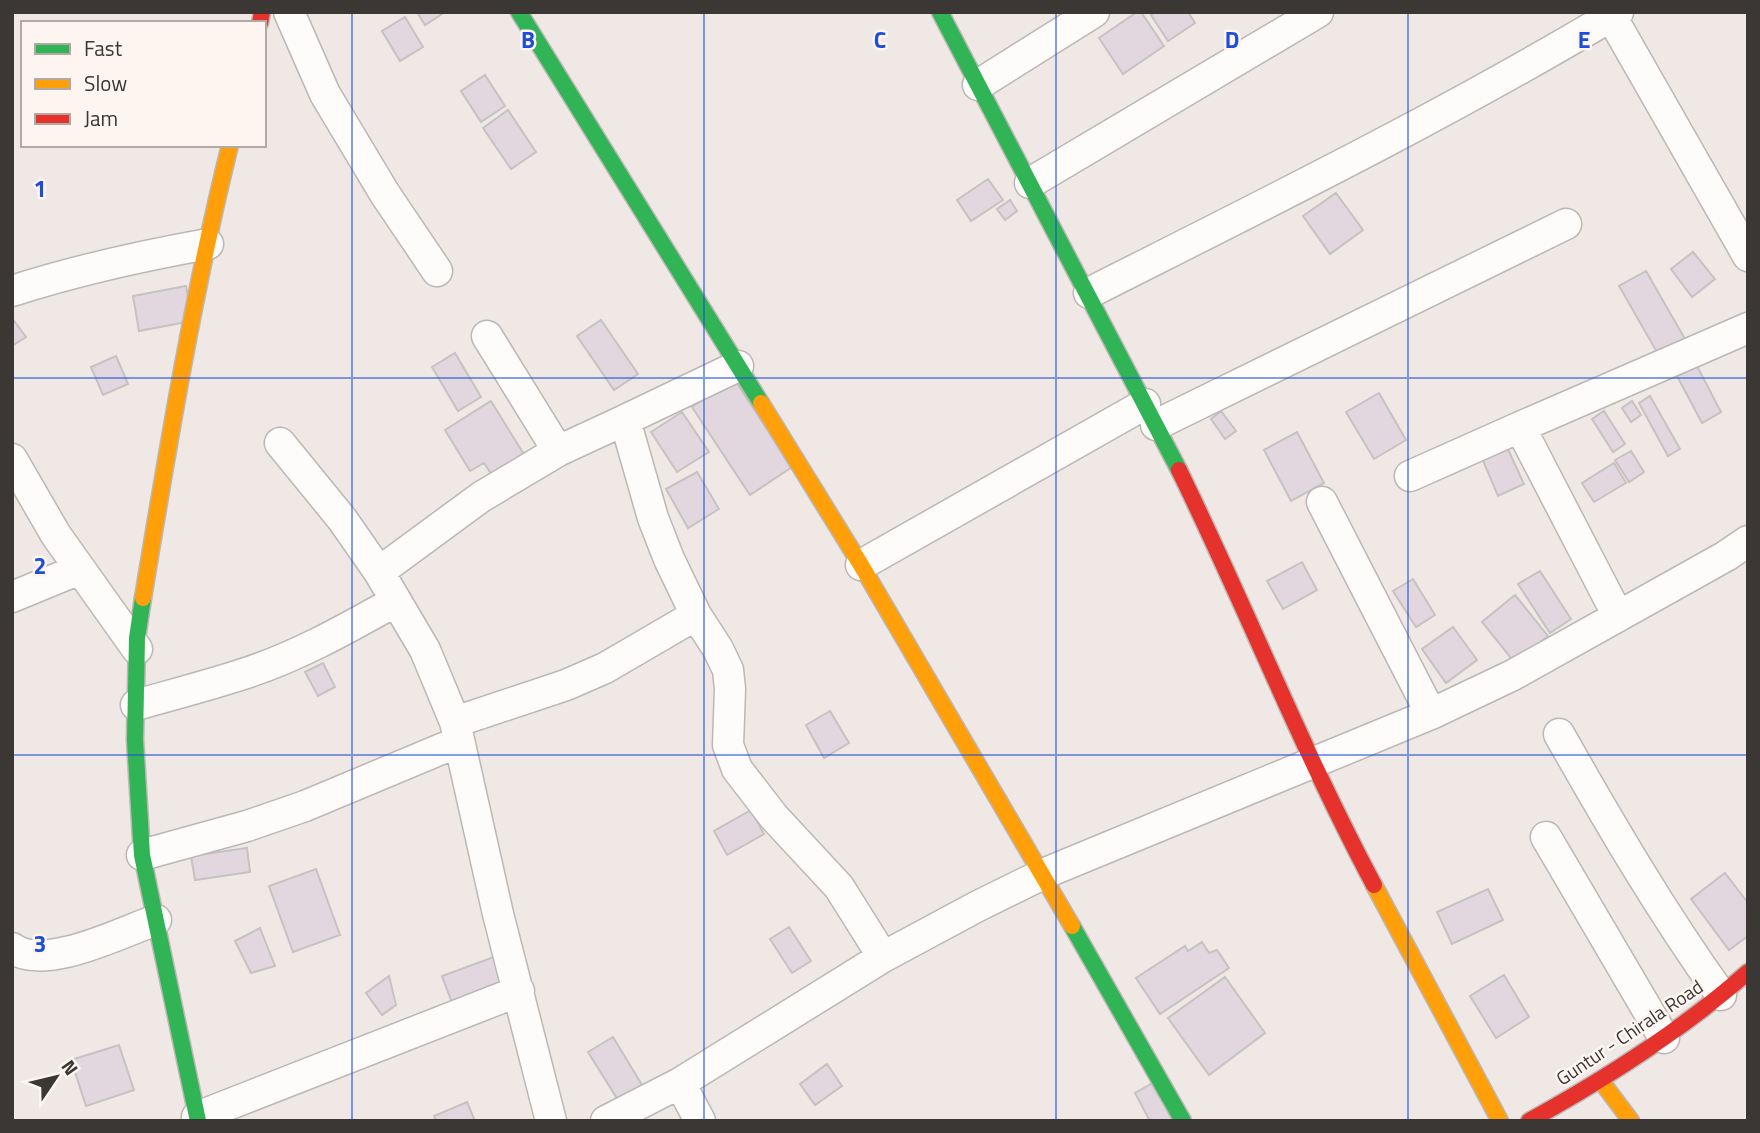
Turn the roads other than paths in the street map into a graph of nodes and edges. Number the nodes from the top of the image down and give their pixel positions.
1 (289, 12) edge
2 (519, 12) edge
3 (940, 12) edge
4 (1094, 12) edge
5 (1318, 12) edge
6 (1614, 14) edge
7 (978, 85) junction
8 (230, 147) edge
9 (1030, 183) junction
10 (1566, 224) dead end
11 (208, 244) junction
12 (1748, 256) edge
13 (437, 271) dead end
14 (12, 291) edge
15 (1089, 293) junction
16 (1748, 328) edge
17 (487, 336) dead end
18 (738, 366) junction
19 (1150, 415) junction
20 (625, 421) junction
21 (1520, 427) junction
22 (280, 443) dead end
23 (558, 452) junction
24 (12, 459) edge
25 (1410, 476) dead end
26 (1322, 502) dead end
27 (1748, 541) edge
28 (861, 565) junction
29 (80, 569) junction
30 (379, 572) junction
31 (12, 597) edge
32 (396, 601) junction
33 (696, 615) junction
34 (1618, 616) junction
35 (137, 649) junction
36 (136, 705) junction
37 (1431, 714) junction
38 (457, 732) junction
39 (1559, 734) dead end
40 (1314, 763) junction
41 (1546, 837) dead end
42 (142, 855) junction
43 (1043, 874) junction
44 (156, 920) junction
45 (12, 948) edge
46 (883, 957) junction
47 (1748, 972) edge
48 (519, 991) junction
49 (1721, 995) junction
50 (1664, 1038) junction
51 (1601, 1081) junction
52 (680, 1083) junction
53 (198, 1119) edge
54 (551, 1121) edge
55 (606, 1121) edge
56 (700, 1121) edge
57 (1183, 1121) edge
58 (1500, 1121) edge
59 (1529, 1121) edge
60 (1630, 1121) edge

1 - 13 street
2 - 18 street
3 - 7 street
4 - 7 street
5 - 9 street
6 - 12 street
6 - 15 street
7 - 9 street
8 - 11 street
9 - 15 street
10 - 19 street
11 - 14 street
11 - 35 street
15 - 19 street
16 - 21 street
17 - 23 street
18 - 20 street
18 - 28 street
19 - 28 street
19 - 40 street
20 - 23 street
20 - 33 street
21 - 25 street
21 - 34 street
22 - 30 street
23 - 30 street
24 - 29 street
26 - 37 street
27 - 34 street
28 - 43 street
29 - 31 street
29 - 35 street
30 - 32 street
32 - 36 street
32 - 38 street
33 - 38 street
33 - 46 street
34 - 37 street
35 - 36 street
36 - 42 street
37 - 40 street
38 - 42 street
38 - 48 street
39 - 49 street
40 - 43 street
40 - 58 street
41 - 50 street
42 - 44 street
43 - 46 street
43 - 57 street
44 - 45 street
44 - 53 street
46 - 52 street
47 - 49 street, Guntur - Chirala Road
48 - 53 street
48 - 54 street
49 - 50 street, Guntur - Chirala Road
50 - 51 street, Guntur - Chirala Road
51 - 59 street, Guntur - Chirala Road
51 - 60 street
52 - 55 street
52 - 56 street

